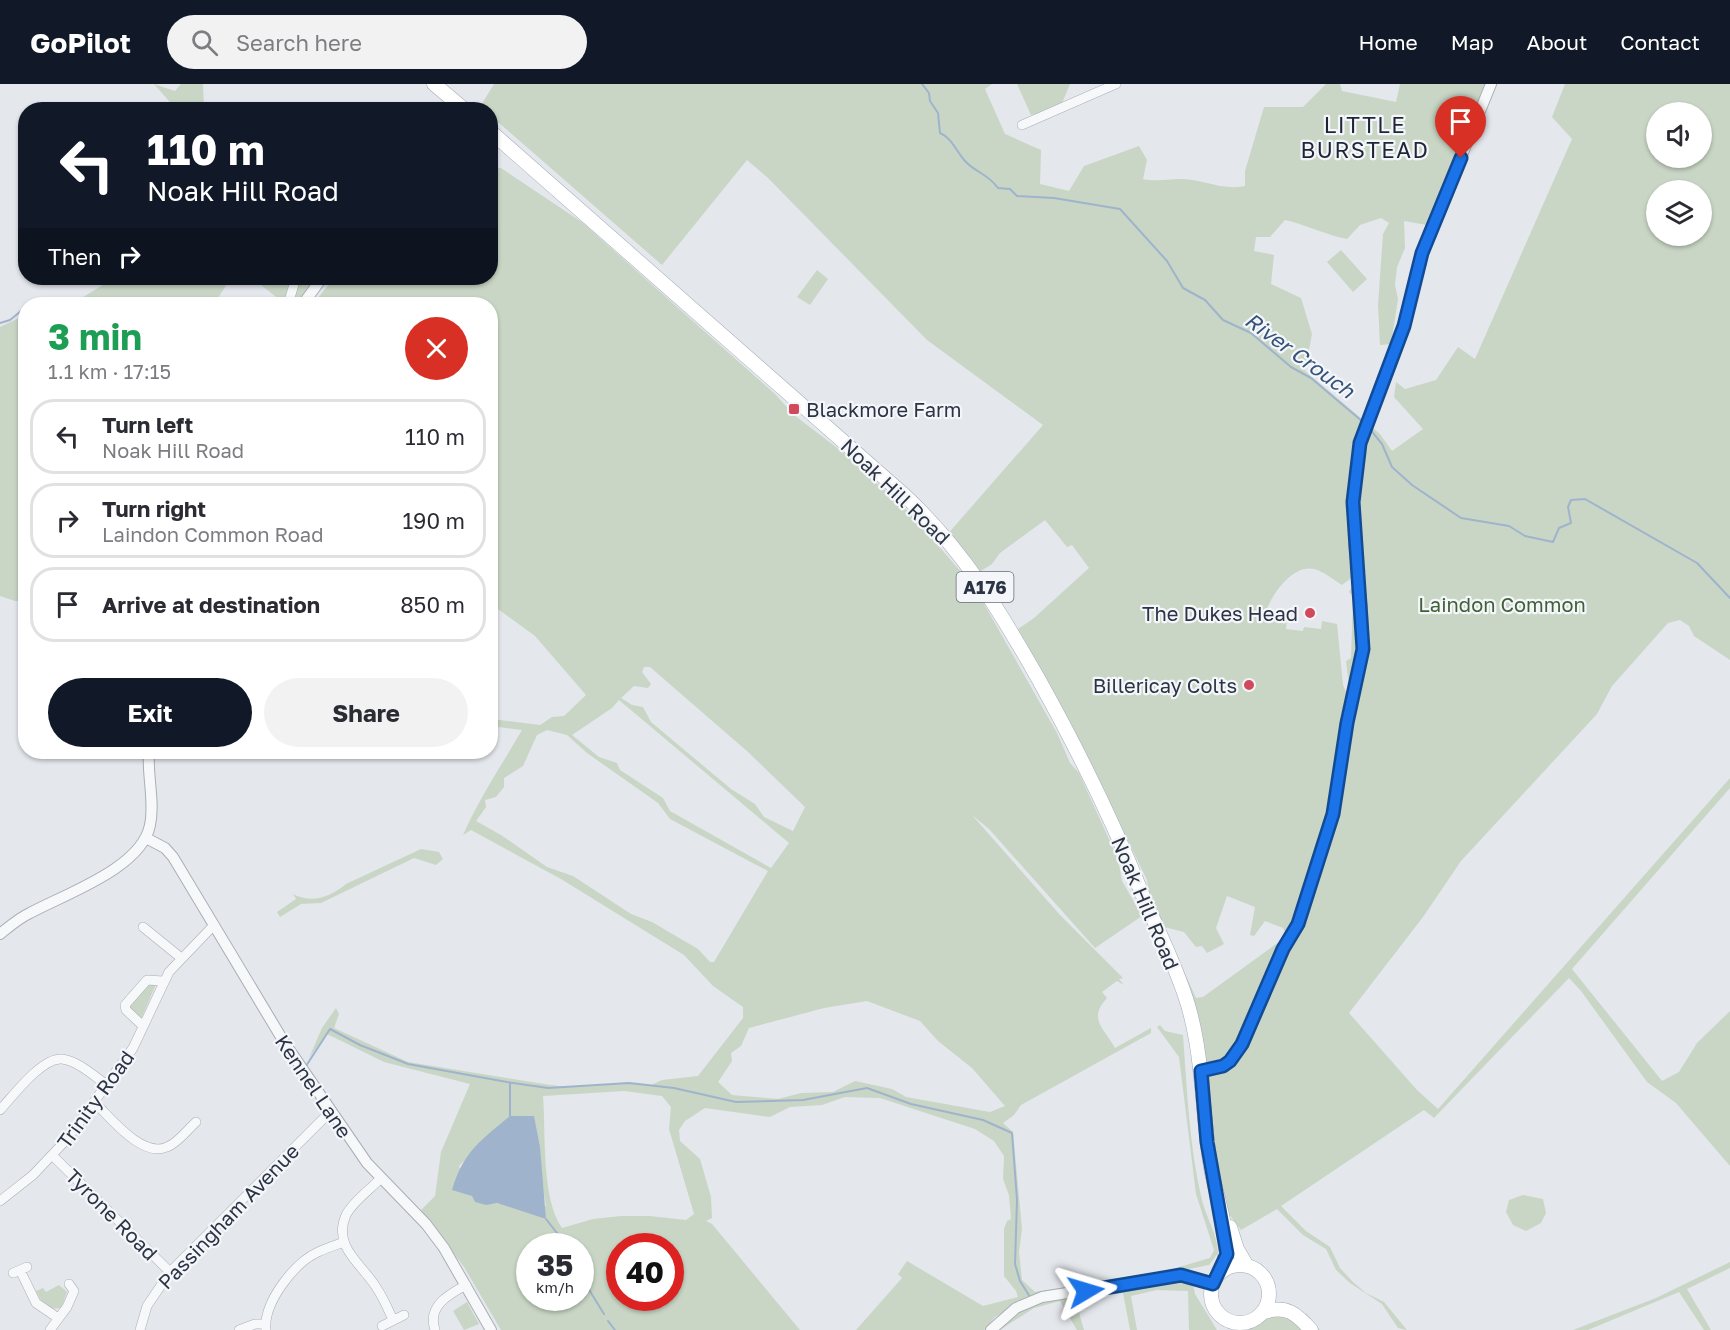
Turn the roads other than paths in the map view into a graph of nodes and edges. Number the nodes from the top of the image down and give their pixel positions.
1 (434, 84) edge
2 (1116, 84) edge
3 (1491, 84) edge
4 (455, 102) edge
5 (1022, 125) dead end
6 (498, 143) edge
7 (148, 759) edge
8 (146, 838) junction
9 (214, 925) junction
10 (143, 927) dead end
11 (0, 934) edge
12 (180, 957) junction
13 (163, 981) junction
14 (143, 1026) junction
15 (1201, 1071) junction
16 (107, 1085) junction
17 (95, 1103) junction
18 (0, 1110) edge
19 (331, 1111) junction
20 (196, 1122) dead end
21 (53, 1156) junction
22 (381, 1178) junction
23 (1218, 1200) junction
24 (0, 1201) edge
25 (344, 1242) junction
26 (1247, 1266) junction
27 (20, 1270) dead end
28 (170, 1272) junction
29 (1217, 1278) junction
30 (69, 1284) dead end
31 (466, 1285) junction
32 (1264, 1312) junction
33 (1219, 1314) junction
34 (404, 1315) dead end
35 (58, 1317) junction
36 (393, 1320) junction
37 (382, 1326) dead end
38 (1241, 1326) edge
39 (266, 1327) edge
40 (50, 1330) edge
41 (140, 1330) edge
42 (239, 1330) edge
43 (435, 1330) edge
44 (491, 1330) edge
45 (991, 1330) edge
46 (1220, 1330) edge
47 (1311, 1330) edge

1 - 4 main road
2 - 5 street
3 - 15 street
6 - 15 main road, Noak Hill Road / A176
7 - 8 street
8 - 9 street, Kennel Lane
8 - 11 street
9 - 12 street, Trinity Road
9 - 19 street, Kennel Lane
10 - 12 street
12 - 13 street, Trinity Road
13 - 14 street, Trinity Road
13 - 14 street
14 - 16 street, Trinity Road
15 - 23 main road, Noak Hill Road / A176
16 - 17 street, Trinity Road
16 - 18 street
17 - 20 street
17 - 21 street, Trinity Road
19 - 22 street, Kennel Lane
19 - 28 street, Passingham Avenue
21 - 24 street, Trinity Road
21 - 28 street, Tyrone Road
22 - 25 street
22 - 31 street, Kennel Lane
23 - 26 main road, Noak Hill Road / A176
23 - 29 main road, Noak Hill Road / A176
25 - 36 street
25 - 39 street
26 - 29 main road
26 - 32 main road
27 - 35 street
28 - 41 street, Passingham Avenue
29 - 33 main road
29 - 45 street
30 - 35 street
31 - 43 street
31 - 44 street, Kennel Lane
32 - 38 main road
32 - 47 main road
33 - 38 main road
33 - 46 main road
34 - 36 street
35 - 40 street
36 - 37 street
39 - 42 street

